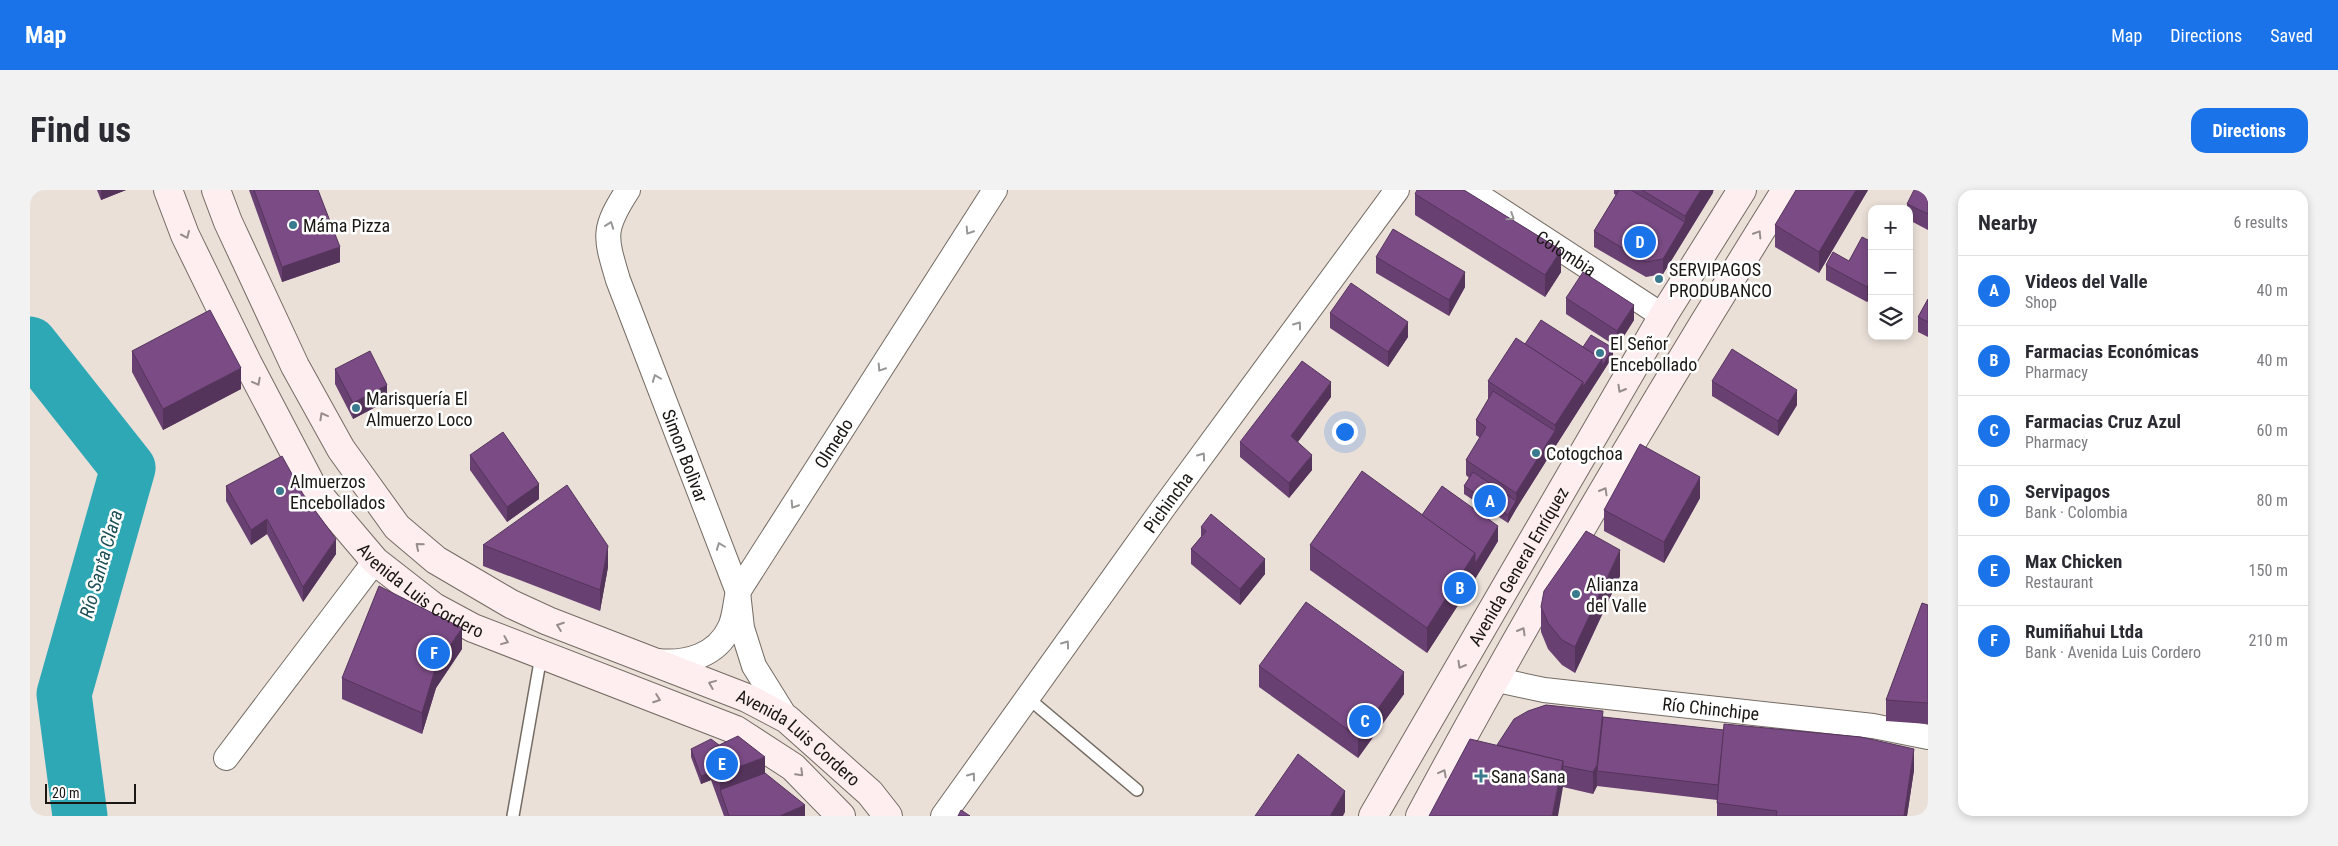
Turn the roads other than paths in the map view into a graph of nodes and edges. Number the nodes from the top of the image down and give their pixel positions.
1 (168, 190) edge
2 (216, 190) edge
3 (628, 190) edge
4 (996, 190) edge
5 (1397, 190) edge
6 (1470, 190) edge
7 (1742, 190) edge
8 (1786, 190) edge
9 (1663, 316) junction
10 (375, 561) junction
11 (738, 592) junction
12 (541, 656) junction
13 (655, 661) junction
14 (1493, 679) junction
15 (1028, 698) junction
16 (787, 720) junction
17 (1928, 738) edge
18 (226, 758) dead end
19 (1137, 790) dead end
20 (513, 816) edge
21 (841, 816) edge
22 (888, 816) edge
23 (943, 816) edge
24 (1374, 816) edge
25 (1420, 816) edge

1 -> 10 main road, Avenida Luis Cordero
13 -> 2 main road, Avenida Luis Cordero
11 -> 3 street, Simon Bolìvar
4 -> 11 street, Olmedo
15 -> 5 street, Pichincha
6 -> 9 street, Colombia
7 - 9 main road, Avenida General Enríquez
14 -> 8 main road, Avenida General Enríquez
9 -> 24 main road, Avenida General Enríquez
10 -> 12 main road, Avenida Luis Cordero
10 - 18 street
11 - 13 street, Olmedo
11 - 16 street, Simon Bolìvar
12 - 20 lane
12 -> 21 main road, Avenida Luis Cordero
16 -> 13 main road, Avenida Luis Cordero
14 - 17 street, Río Chinchipe
25 -> 14 main road, Avenida General Enríquez
15 - 19 lane
23 -> 15 street, Pichincha
16 - 22 main road, Avenida Luis Cordero

